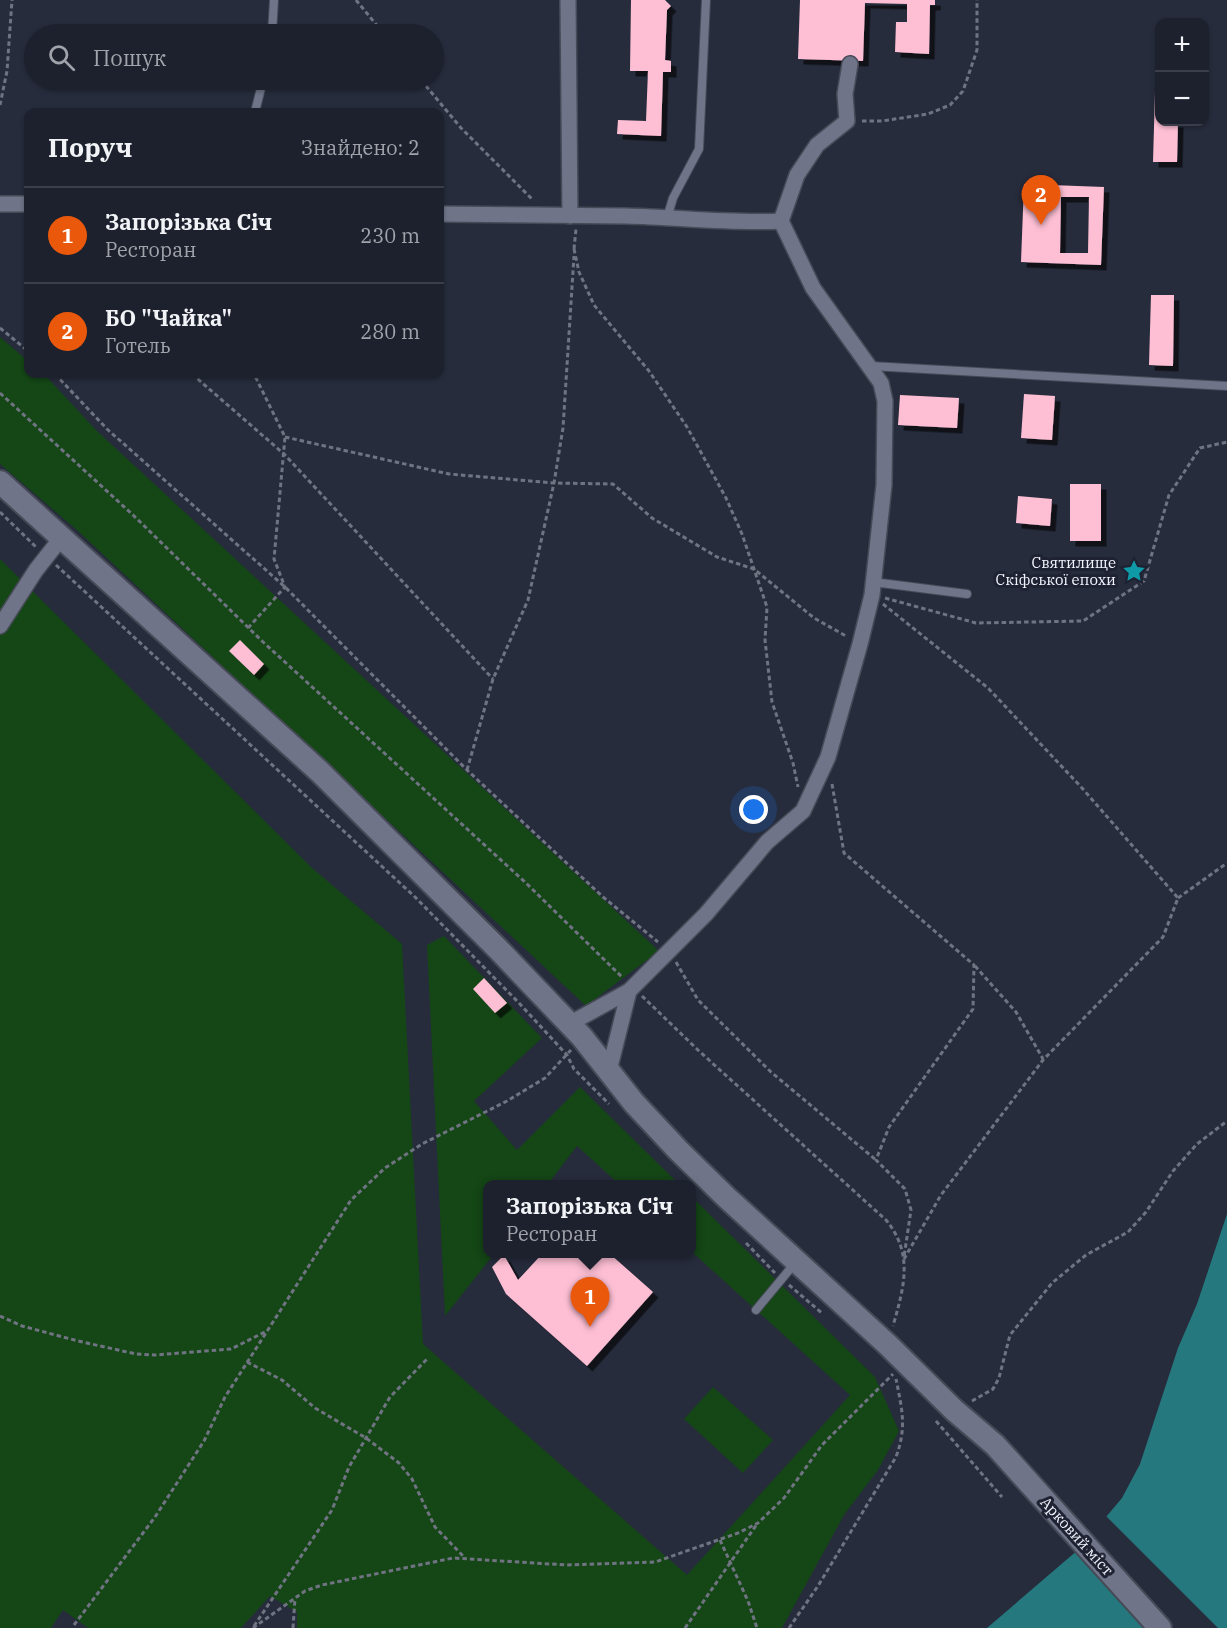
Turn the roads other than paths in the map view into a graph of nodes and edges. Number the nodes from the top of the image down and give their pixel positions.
1 (274, 0) edge
2 (568, 0) edge
3 (706, 0) edge
4 (273, 24) edge
5 (850, 64) dead end
6 (260, 90) edge
7 (256, 108) edge
8 (0, 204) edge
9 (24, 204) edge
10 (444, 214) edge
11 (574, 216) junction
12 (667, 218) junction
13 (781, 221) junction
14 (871, 366) junction
15 (1227, 386) edge
16 (0, 482) edge
17 (62, 537) junction
18 (872, 588) junction
19 (967, 594) dead end
20 (0, 626) edge
21 (631, 989) junction
22 (575, 1030) junction
23 (609, 1071) junction
24 (796, 1262) junction
25 (756, 1310) dead end
26 (1160, 1628) edge

1 - 4 lane
2 - 11 street
3 - 12 lane
5 - 13 street
6 - 7 lane
8 - 9 street
10 - 11 street
11 - 12 street
12 - 13 street
13 - 14 street
14 - 15 lane
14 - 18 street
16 - 17 main road, Арковий міст
17 - 20 street
17 - 22 main road, Арковий міст
18 - 19 lane
18 - 21 street
21 - 22 street
21 - 23 street
22 - 23 main road, Арковий міст
23 - 24 main road, Арковий міст
24 - 25 lane
24 - 26 main road, Арковий міст

